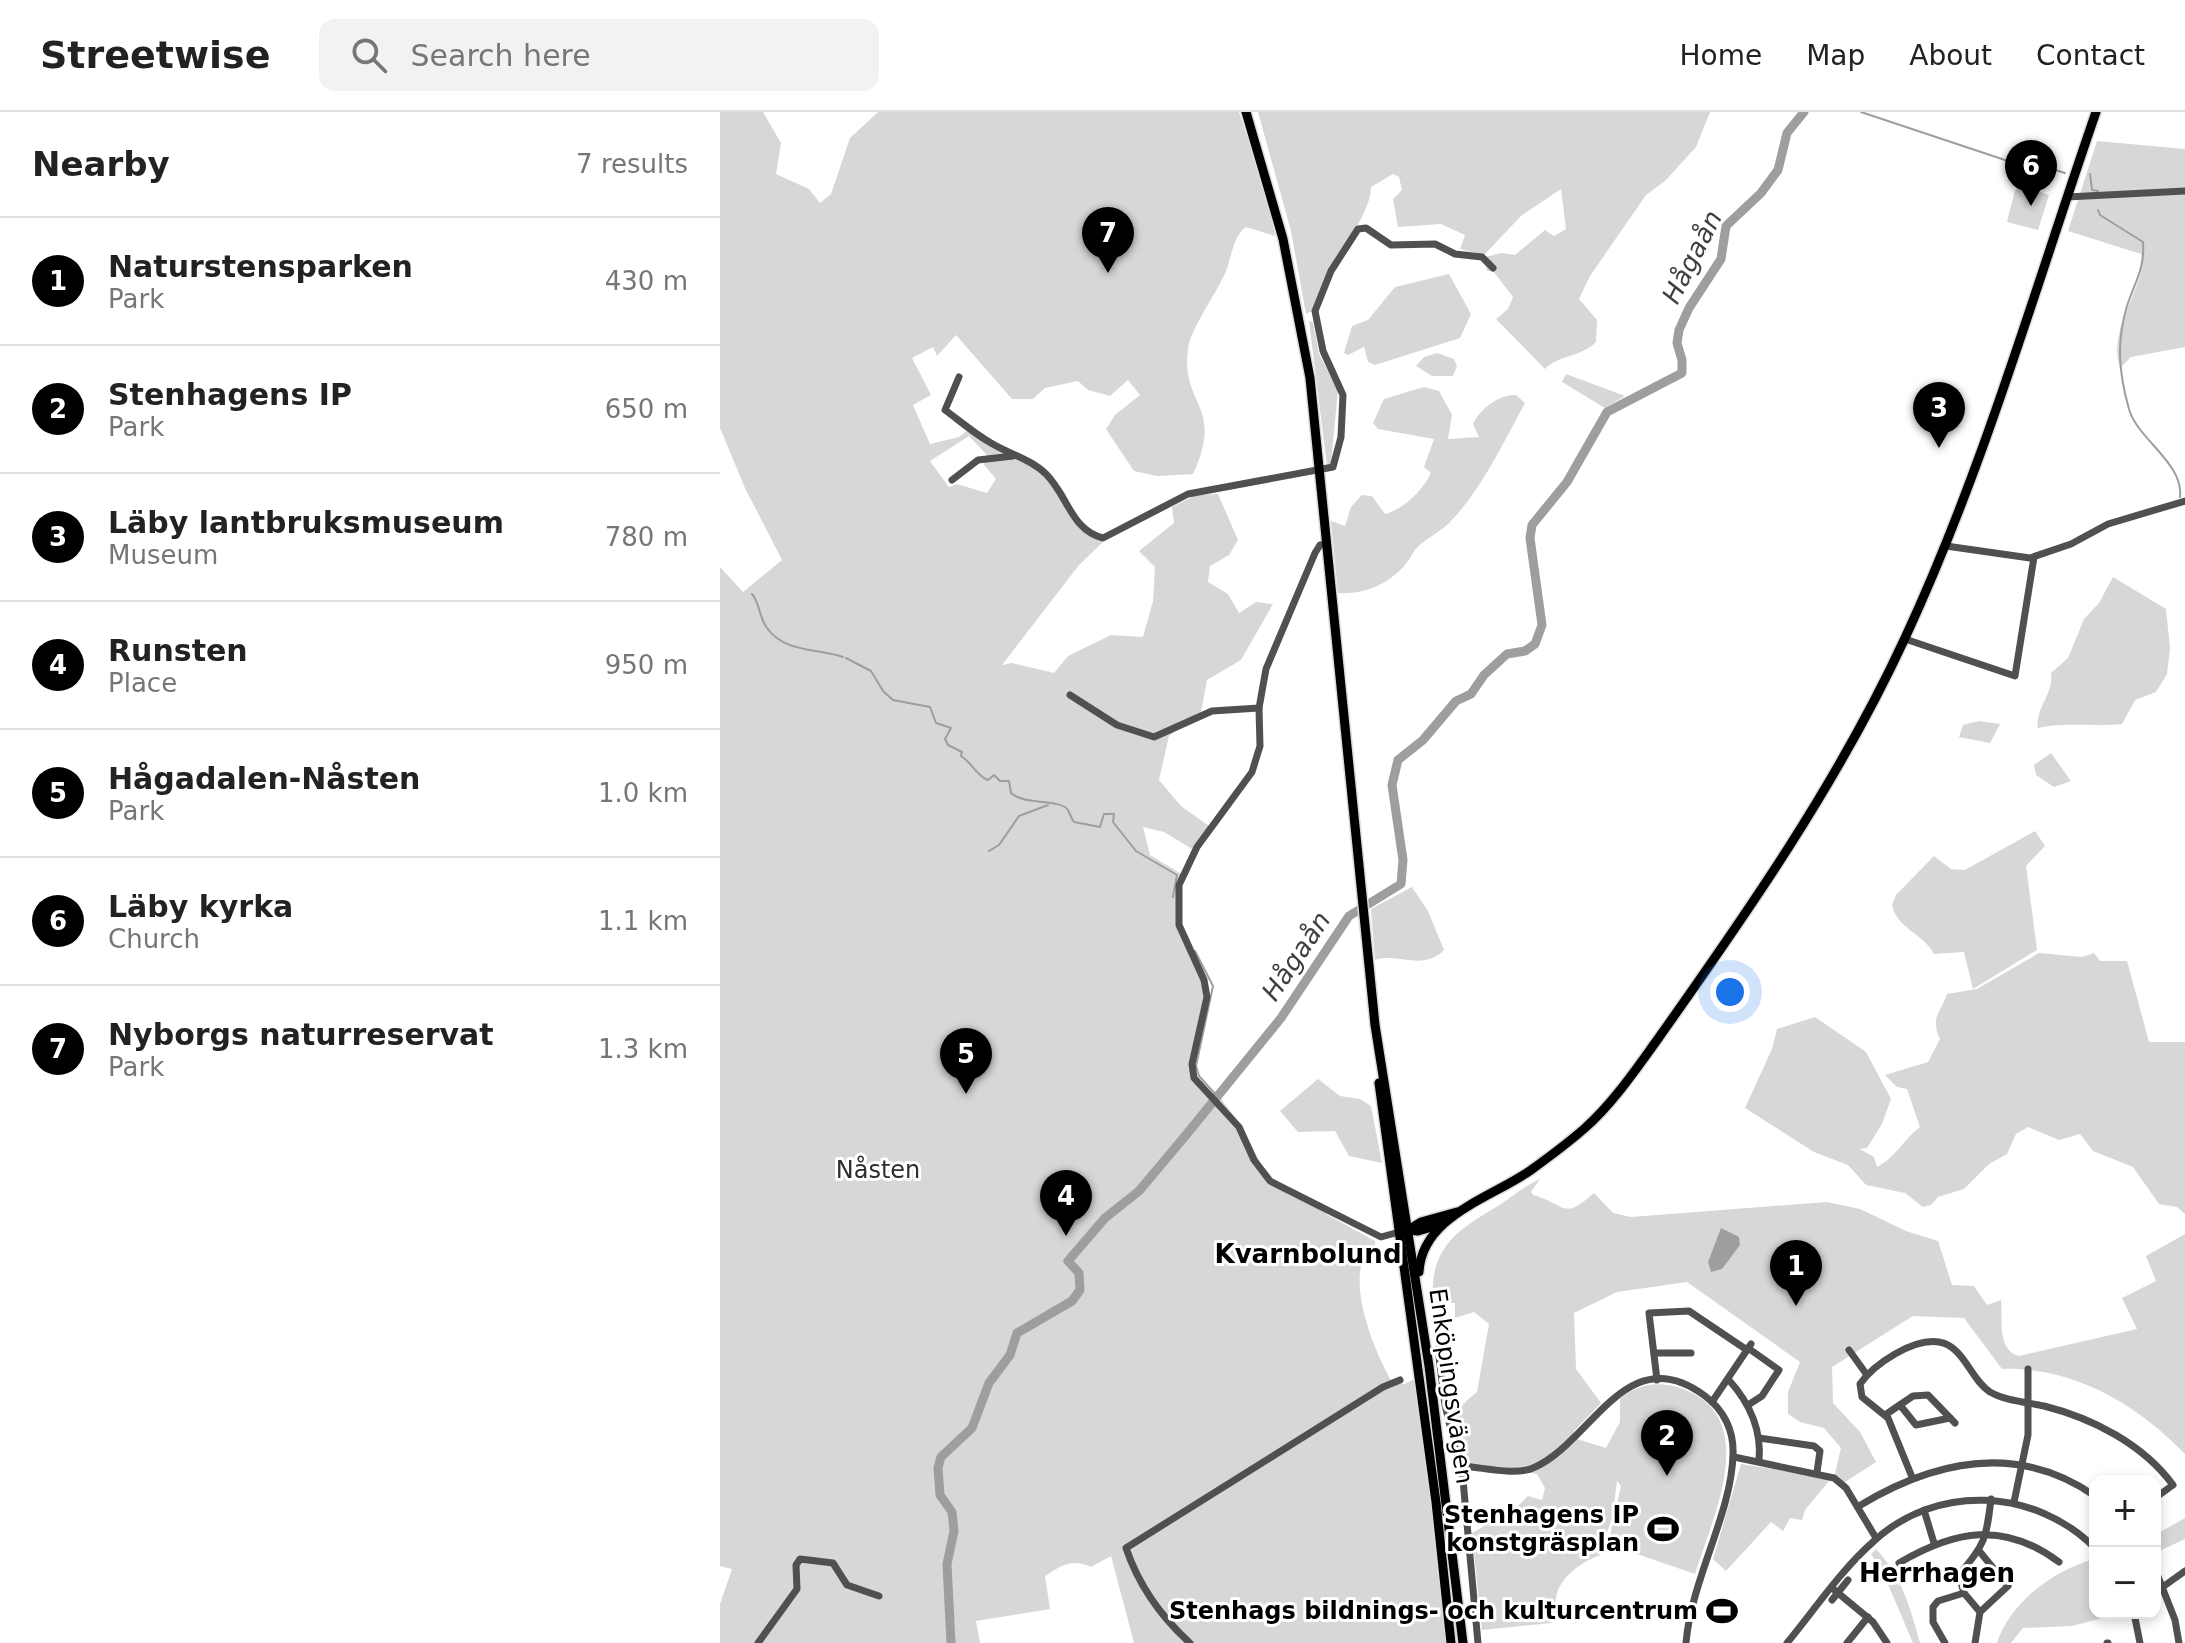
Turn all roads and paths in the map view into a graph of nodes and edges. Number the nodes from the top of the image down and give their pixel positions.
1 (1246, 112) edge
2 (2096, 112) edge
3 (2185, 191) edge
4 (2067, 197) junction
5 (1493, 268) dead end
6 (1314, 316) junction
7 (1301, 319) junction
8 (959, 377) dead end
9 (1015, 456) junction
10 (1333, 467) junction
11 (1320, 469) junction
12 (1335, 476) dead end
13 (952, 480) dead end
14 (2185, 501) edge
15 (1327, 544) junction
16 (1946, 546) junction
17 (2034, 557) junction
18 (1905, 639) junction
19 (1070, 695) dead end
20 (1259, 708) junction
21 (1379, 1060) junction
22 (1462, 1210) junction
23 (1406, 1212) junction
24 (1421, 1222) junction
25 (1445, 1223) junction
26 (1404, 1231) junction
27 (1419, 1300) junction
28 (1655, 1323) dead end
29 (1651, 1332) junction
30 (1438, 1349) dead end
31 (1749, 1350) junction
32 (1849, 1350) dead end
33 (1654, 1353) junction
34 (1691, 1353) dead end
35 (2028, 1369) dead end
36 (1867, 1375) junction
37 (1728, 1379) junction
38 (1400, 1380) dead end
39 (1657, 1380) junction
40 (1934, 1385) dead end
41 (1930, 1396) junction
42 (1712, 1402) junction
43 (2029, 1403) junction
44 (1748, 1405) junction
45 (1900, 1405) junction
46 (1885, 1415) junction
47 (1916, 1425) junction
48 (1914, 1434) dead end
49 (1759, 1438) junction
50 (1734, 1457) junction
51 (1759, 1461) junction
52 (2024, 1464) junction
53 (1461, 1466) junction
54 (1817, 1472) junction
55 (1912, 1477) junction
56 (2089, 1493) edge
57 (2161, 1494) edge
58 (1991, 1499) junction
59 (2014, 1502) junction
60 (1859, 1506) junction
61 (1924, 1510) junction
62 (1987, 1535) junction
63 (1876, 1538) junction
64 (1934, 1543) junction
65 (2094, 1547) edge
66 (1980, 1552) junction
67 (2059, 1562) dead end
68 (1899, 1563) dead end
69 (2185, 1571) edge
70 (1848, 1580) dead end
71 (2161, 1581) edge
72 (2164, 1586) junction
73 (1835, 1590) junction
74 (1964, 1593) junction
75 (879, 1596) dead end
76 (1832, 1600) dead end
77 (1980, 1612) junction
78 (1868, 1617) junction
79 (2135, 1619) edge
80 (758, 1643) edge
81 (1190, 1643) edge
82 (1451, 1643) edge
83 (1463, 1643) edge
84 (1478, 1643) edge
85 (1686, 1643) edge
86 (1787, 1643) edge
87 (1847, 1643) edge
88 (1887, 1643) edge
89 (1945, 1643) edge
90 (1975, 1643) edge
91 (2140, 1643) edge
92 (2179, 1643) edge

1 - 7 main road
2 - 4 main road
3 - 4 street
4 - 16 main road
5 - 6 street
6 - 7 street
6 - 10 street
7 - 11 main road
8 - 9 street
9 - 11 street
9 - 13 street
10 - 11 street
10 - 12 street
11 - 15 main road
14 - 17 street
15 - 20 street
15 - 21 main road
16 - 17 street
16 - 18 main road
17 - 18 street
18 - 22 main road
19 - 20 street
20 - 26 street
21 - 23 main road
21 - 26 main road
22 - 24 main road
22 - 25 main road
23 - 24 main road
23 - 26 main road
24 - 26 main road
25 - 26 main road
25 - 27 main road
26 - 27 main road, Enköpingsvägen
26 - 82 main road, Enköpingsvägen
27 - 83 main road, Enköpingsvägen
28 - 29 street
29 - 31 street
29 - 33 street
30 - 53 street
31 - 37 street
31 - 44 street
32 - 36 street
33 - 34 street
33 - 39 street
35 - 43 street
36 - 43 street
36 - 46 street
37 - 42 street
37 - 44 street
38 - 81 street
39 - 42 street
39 - 53 street
40 - 41 street
41 - 45 street
41 - 47 street
42 - 50 street
43 - 52 street
43 - 57 street
44 - 49 street
45 - 46 street
45 - 47 street
46 - 55 street
47 - 48 street
49 - 51 street
49 - 54 street
50 - 51 street
50 - 85 street
51 - 54 street
52 - 55 street
52 - 56 street
52 - 59 street
53 - 84 street
54 - 60 street
55 - 60 street
58 - 59 street
58 - 61 street
58 - 62 street
59 - 65 street
60 - 63 street
61 - 63 street
61 - 64 street
62 - 64 street
62 - 66 street
62 - 67 street
63 - 73 street
64 - 68 street
66 - 74 street
66 - 77 street
69 - 72 street
70 - 73 street
71 - 72 street
72 - 92 street
73 - 76 street
73 - 78 street
73 - 86 street
74 - 77 street
74 - 89 street
75 - 80 street
77 - 90 street
78 - 87 street
78 - 88 street
79 - 91 street

